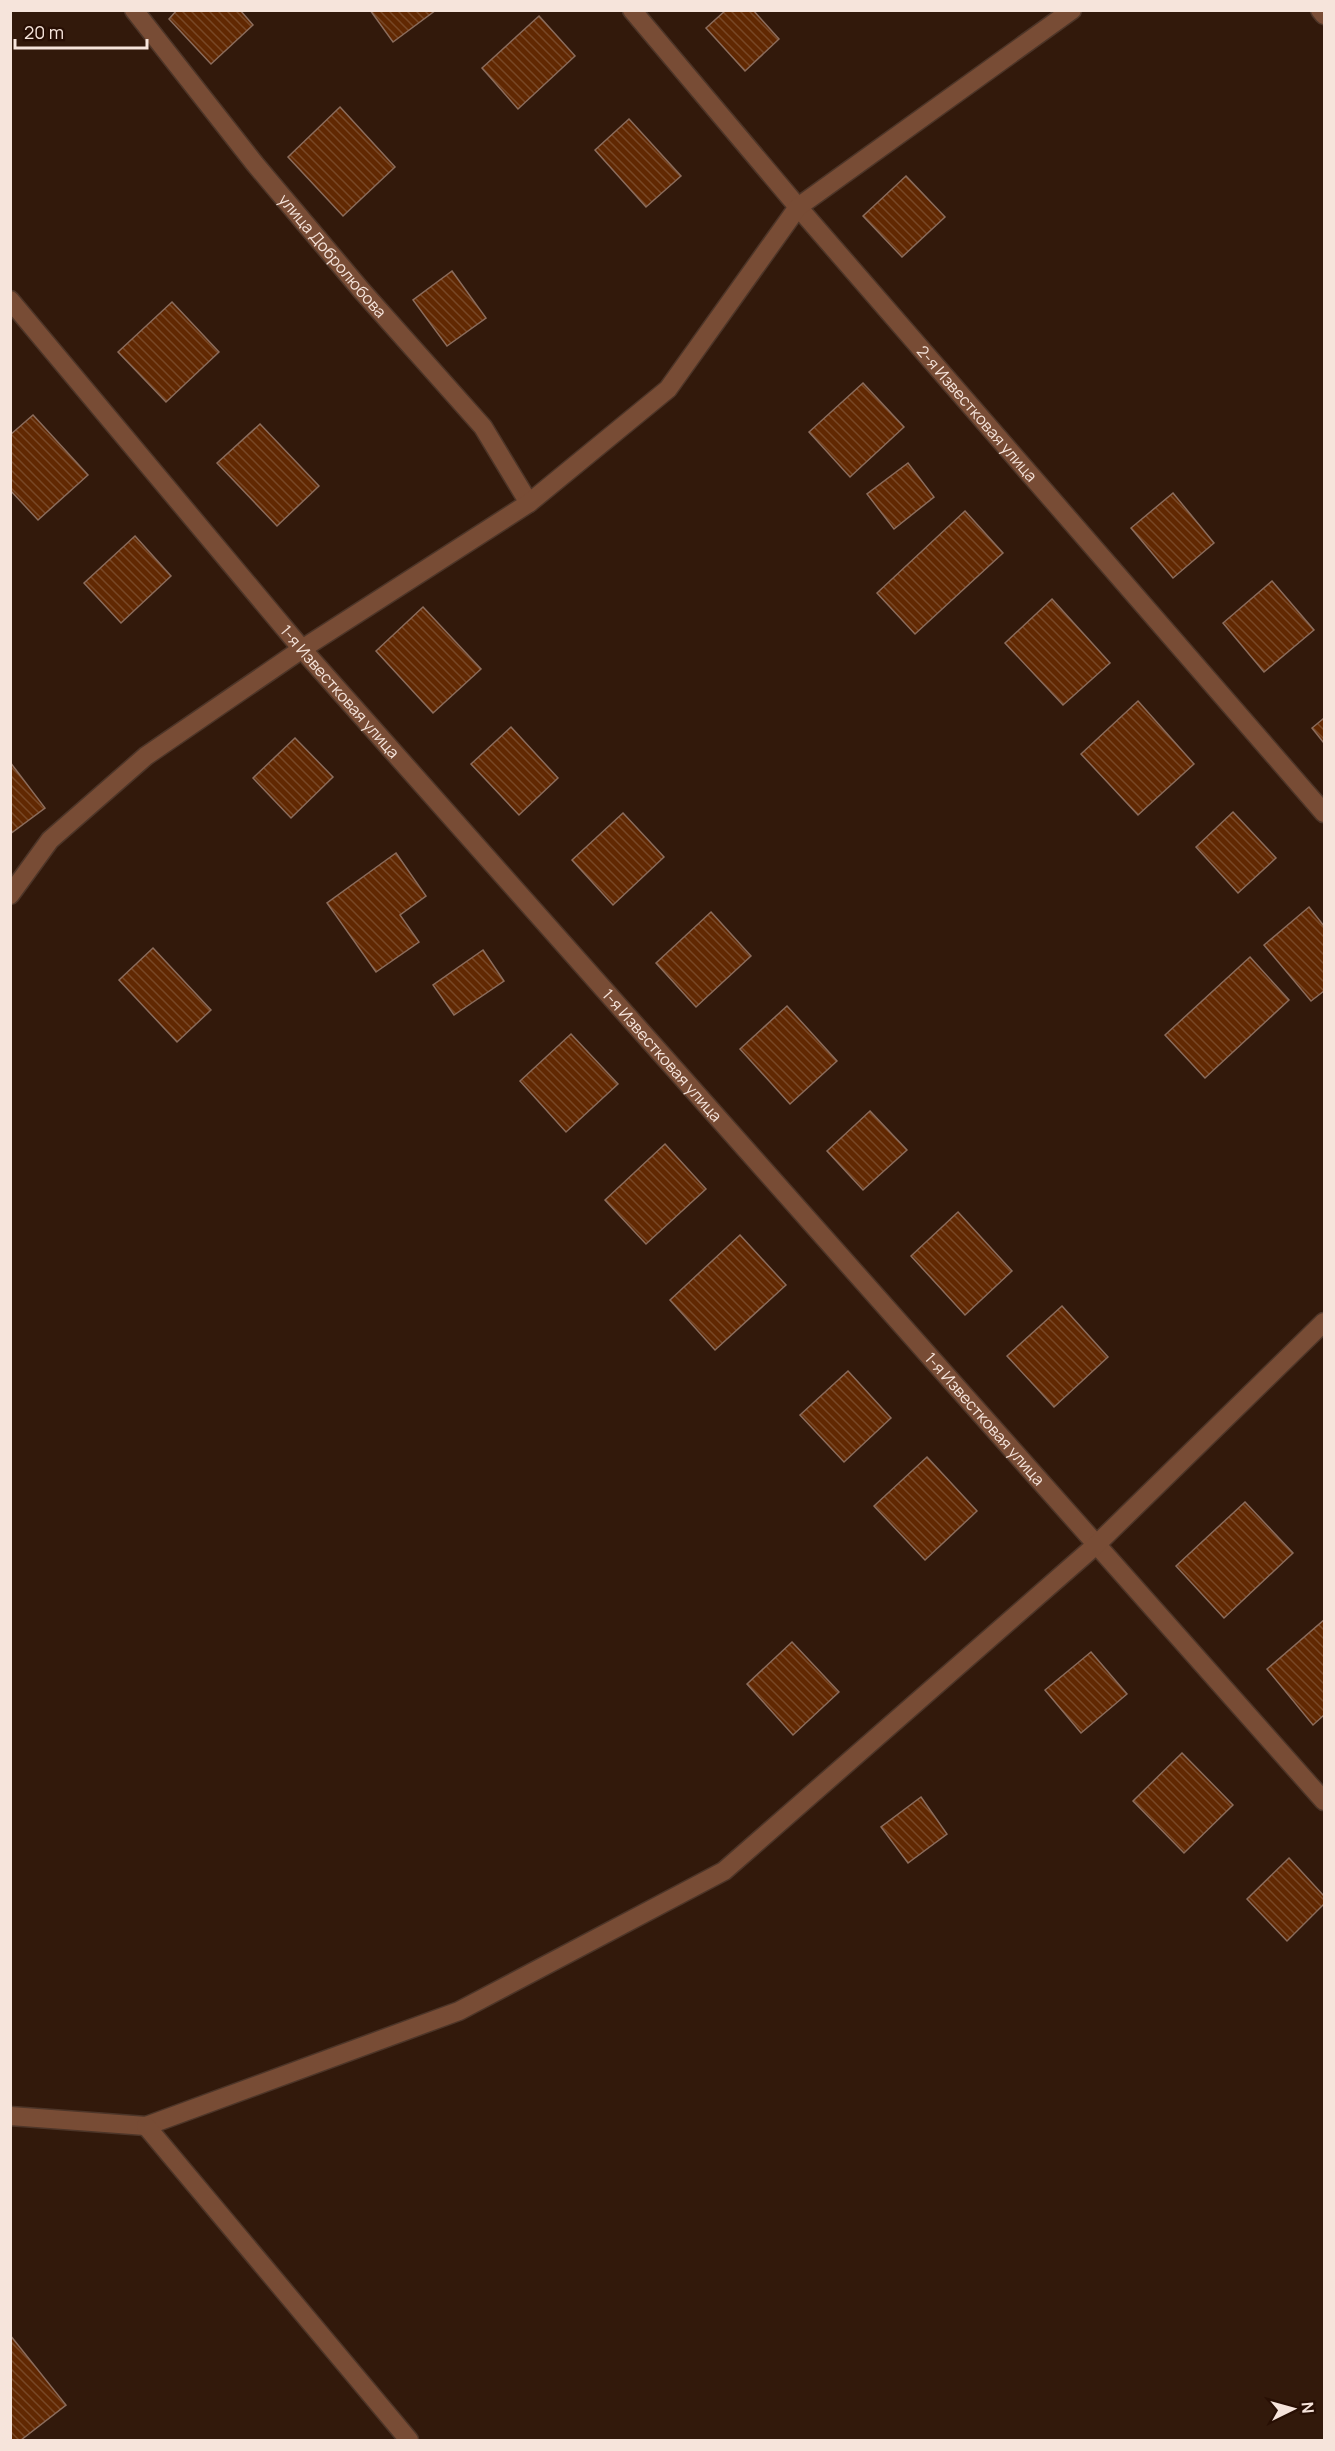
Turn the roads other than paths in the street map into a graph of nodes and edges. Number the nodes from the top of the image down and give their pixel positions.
1 (134, 10) edge
2 (632, 10) edge
3 (1072, 10) edge
4 (1320, 10) edge
5 (1324, 15) edge
6 (798, 207) junction
7 (10, 300) edge
8 (529, 503) junction
9 (302, 649) junction
10 (1324, 813) edge
11 (10, 895) edge
12 (1324, 1322) edge
13 (1096, 1545) junction
14 (1324, 1801) edge
15 (10, 2116) edge
16 (146, 2126) junction
17 (409, 2440) edge

1 - 8 street, улица Добролюбова
2 - 6 street, 2-я Известковая улица
3 - 6 street
4 - 5 street
6 - 8 street
6 - 10 street, 2-я Известковая улица
7 - 9 street, 1-я Известковая улица
8 - 9 street
9 - 11 street
9 - 13 street, 1-я Известковая улица
12 - 13 street
13 - 14 street, 1-я Известковая улица
13 - 16 street
15 - 16 street
16 - 17 street

